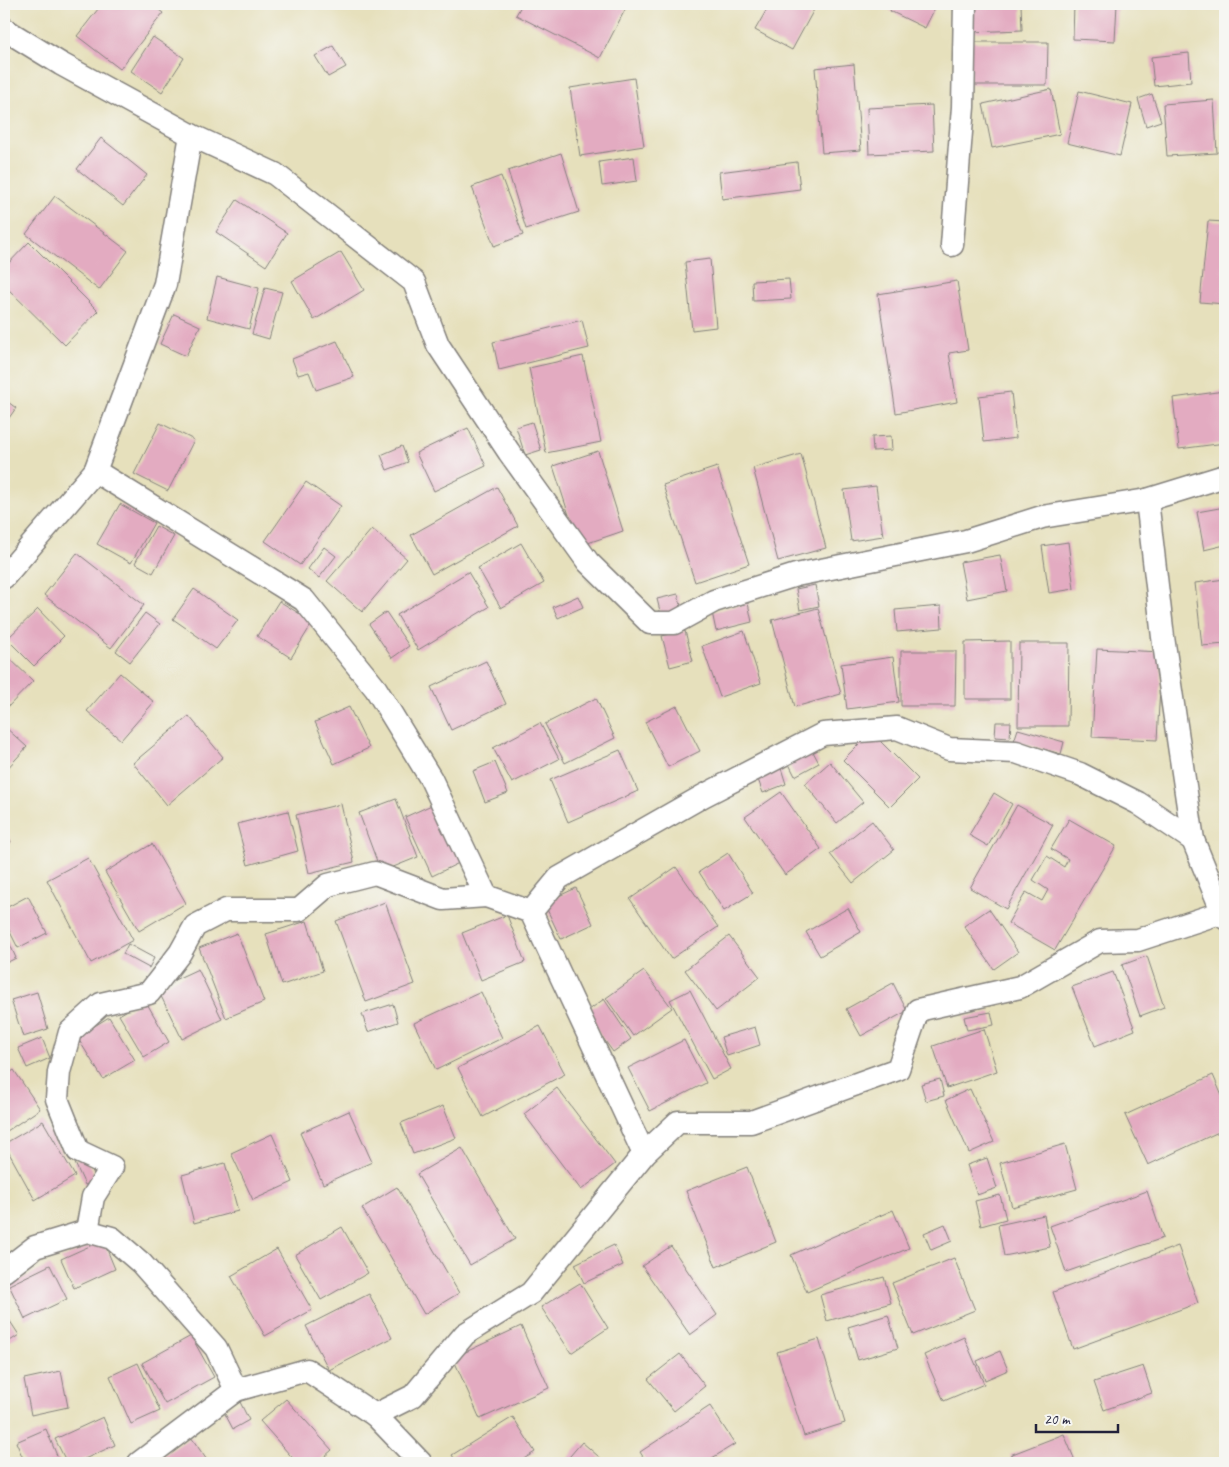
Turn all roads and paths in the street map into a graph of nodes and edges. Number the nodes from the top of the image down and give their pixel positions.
1 (965, 4) edge
2 (4, 29) edge
3 (191, 135) junction
4 (952, 245) dead end
5 (95, 471) junction
6 (1225, 476) edge
7 (1147, 500) junction
8 (4, 577) edge
9 (1193, 840) junction
10 (486, 896) junction
11 (531, 912) junction
12 (1224, 915) edge
13 (644, 1154) junction
14 (88, 1230) junction
15 (4, 1271) edge
16 (236, 1390) junction
17 (376, 1415) junction
18 (139, 1463) edge
19 (421, 1463) edge

1 - 4 street
2 - 3 street
3 - 5 street
3 - 7 street
5 - 8 street
5 - 10 street
6 - 7 street
7 - 9 street
9 - 11 street
9 - 12 street
10 - 11 street
10 - 14 street
11 - 13 street
12 - 13 street
13 - 17 street
14 - 15 street
14 - 16 street
16 - 17 street
16 - 18 street
17 - 19 street

